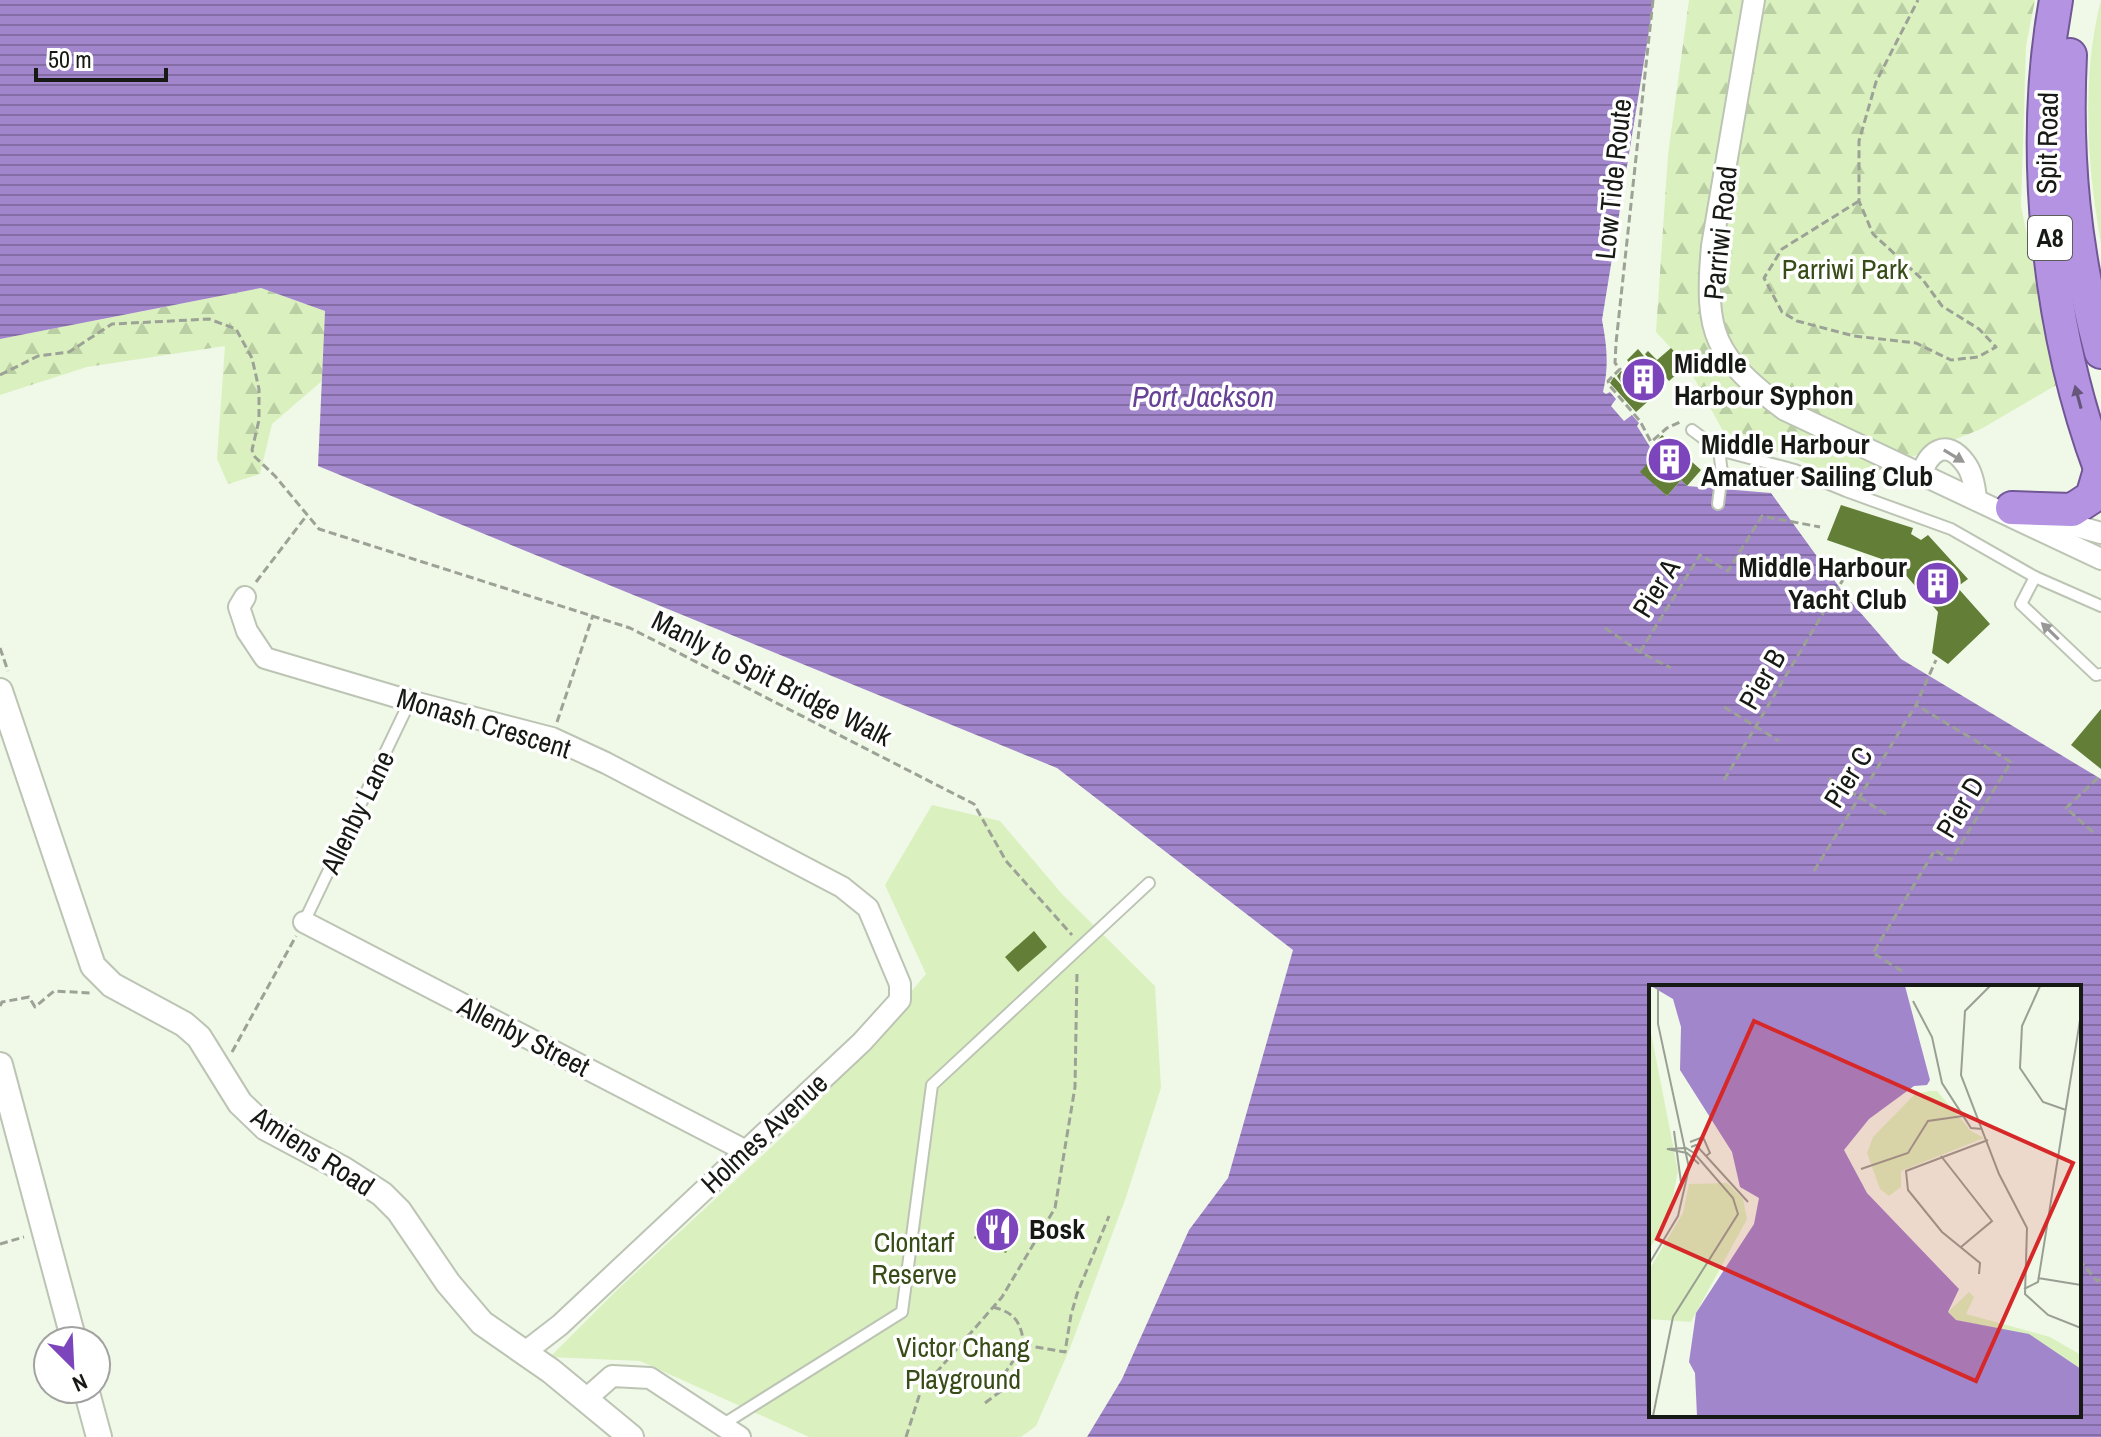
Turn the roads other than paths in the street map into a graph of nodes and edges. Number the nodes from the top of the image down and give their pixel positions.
1 (1754, 0) edge
2 (2056, 0) edge
3 (2078, 0) edge
4 (2101, 352) edge
5 (1692, 430) road end
6 (1719, 450) junction
7 (2101, 471) edge
8 (1921, 476) junction
9 (1718, 504) dead end
10 (1991, 504) junction
11 (2101, 533) edge
12 (2101, 559) edge
13 (2035, 577) junction
14 (245, 597) road end
15 (2101, 606) edge
16 (2101, 674) edge
17 (5, 685) edge
18 (410, 701) junction
19 (1149, 883) dead end
20 (842, 887) joint
21 (304, 922) joint
22 (0, 1065) edge
23 (744, 1150) junction
24 (70, 1325) edge
25 (525, 1352) junction
26 (586, 1399) junction
27 (90, 1405) edge
28 (722, 1425) junction
29 (99, 1437) edge
30 (631, 1437) edge
31 (740, 1437) edge

1 - 8 street, Parriwi Road
7 -> 2 highway, Spit Road / A8
3 - 4 highway, Spit Road / A8
5 - 6 lane
6 - 9 lane
6 - 13 lane
7 - 10 highway
8 - 10 street, Parriwi Road
8 -> 10 street
10 - 11 street, Parriwi Road
10 - 12 street, Parriwi Road
13 - 15 lane
16 -> 13 lane
14 - 18 street, Monash Crescent
17 - 25 street, Amiens Road
18 - 20 street, Monash Crescent
18 - 21 lane, Allenby Lane
19 - 28 lane
20 - 23 street, Holmes Avenue
21 - 23 street, Allenby Street
22 - 24 street
23 - 25 street, Holmes Avenue
25 - 26 street, Amiens Road
26 - 28 street
26 - 30 street, Amiens Road
27 - 29 street
28 - 31 street

